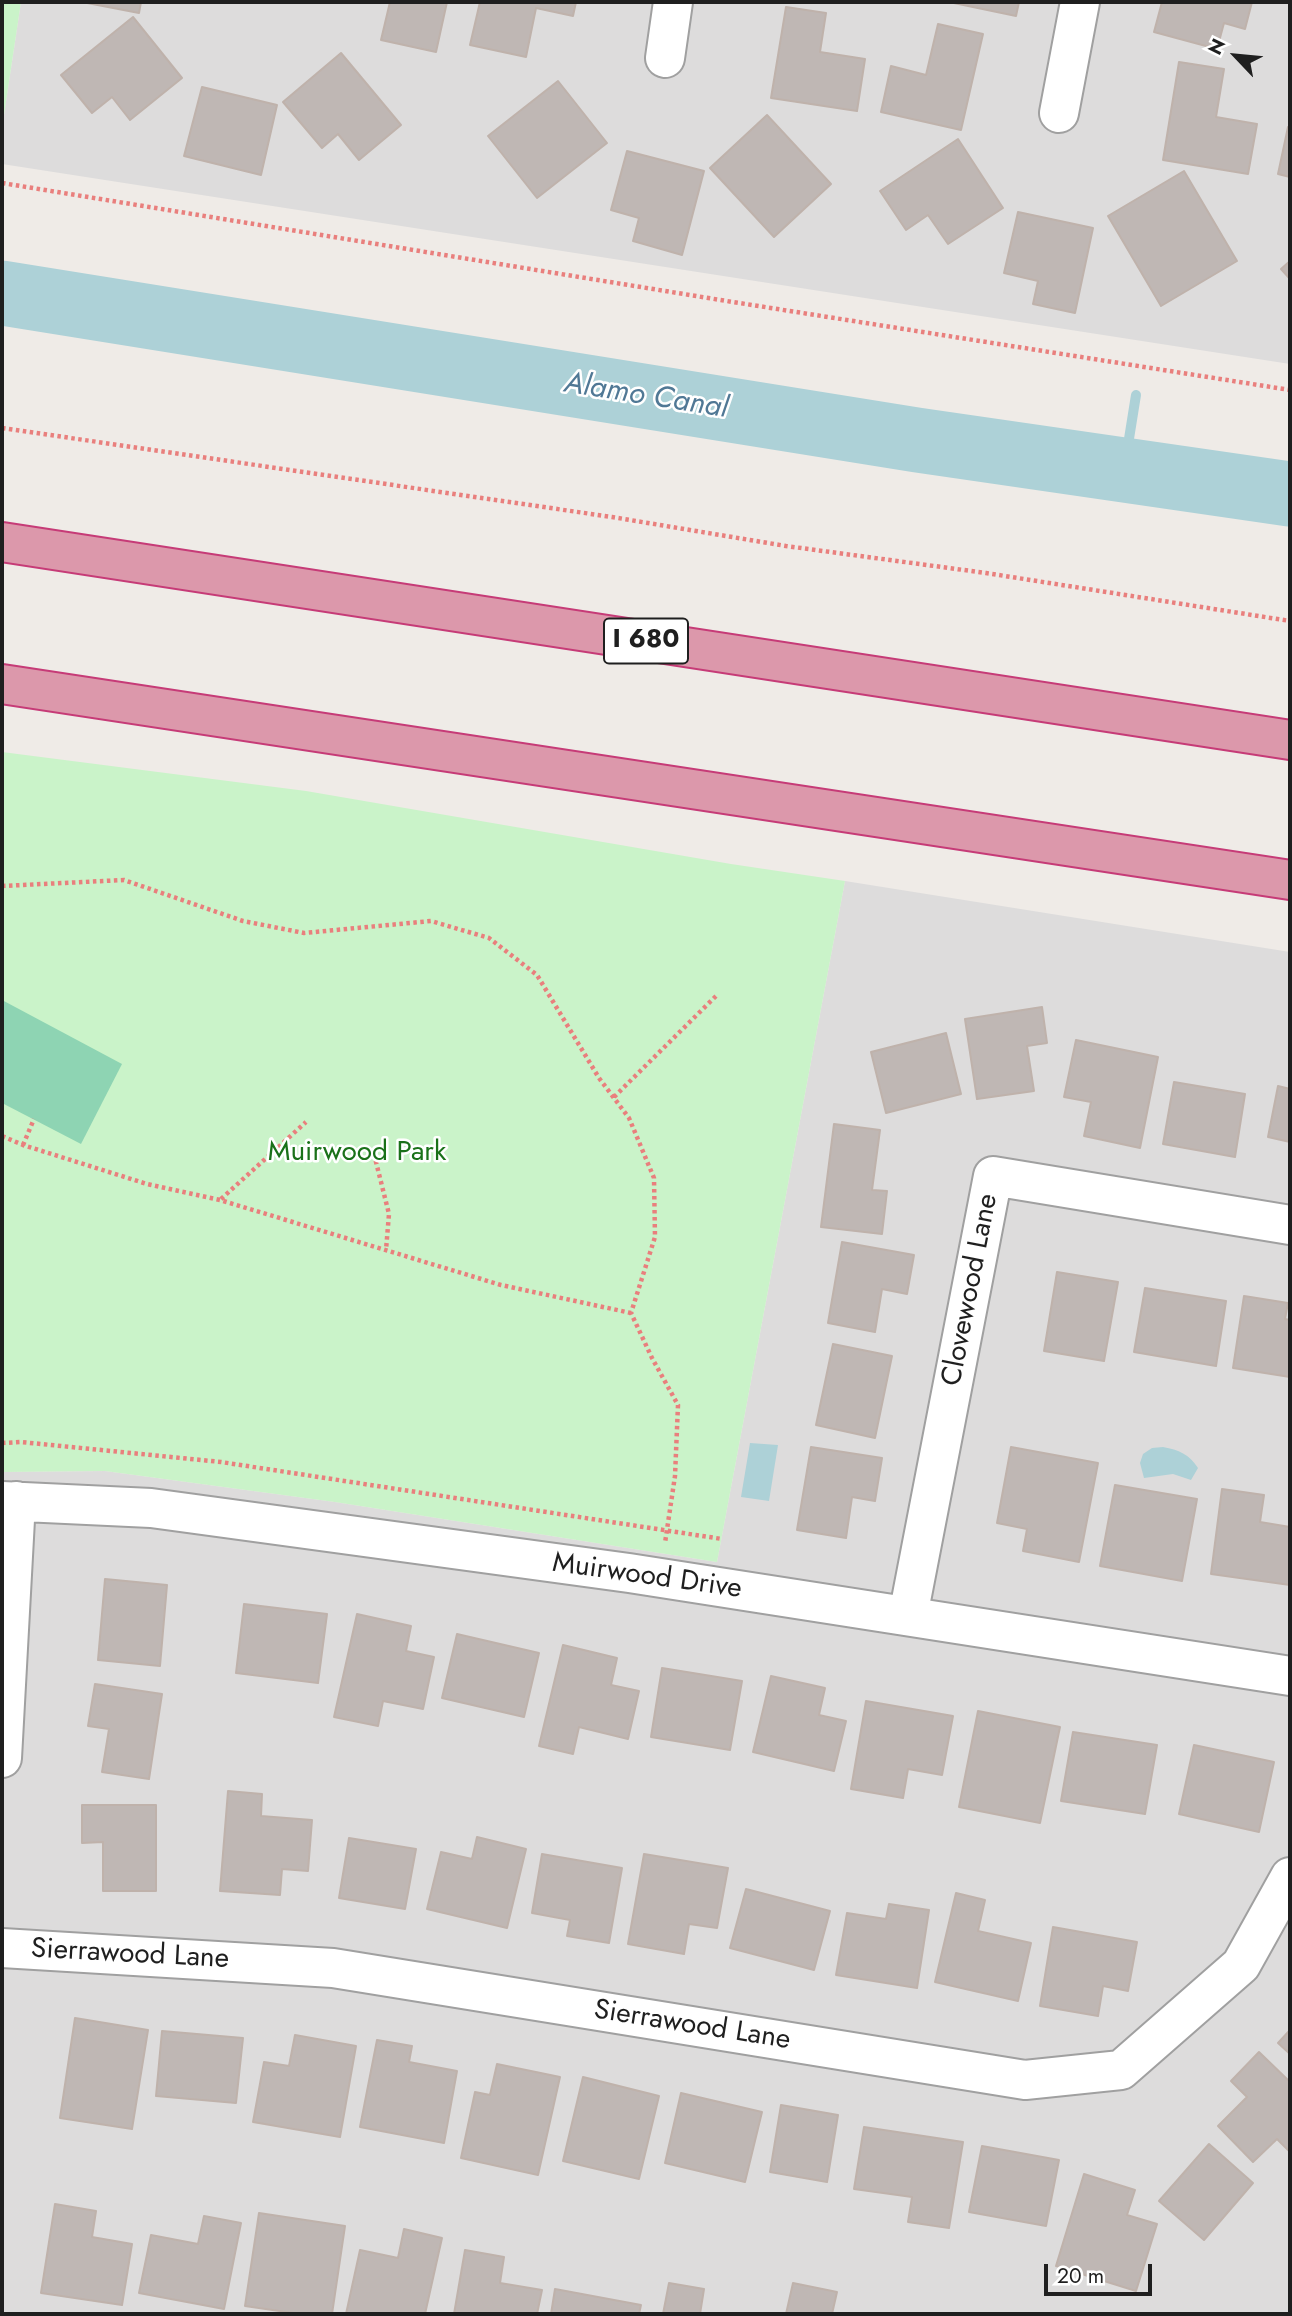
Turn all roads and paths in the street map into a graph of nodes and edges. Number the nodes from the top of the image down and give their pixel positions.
1 (673, 2) edge
2 (1080, 2) edge
3 (665, 58) dead end
4 (1059, 113) dead end
5 (2, 183) edge
6 (1290, 390) edge
7 (2, 428) edge
8 (2, 542) edge
9 (1290, 621) edge
10 (2, 684) edge
11 (1290, 740) edge
12 (1290, 880) edge
13 (2, 886) edge
14 (716, 996) dead end
15 (614, 1097) junction
16 (34, 1119) dead end
17 (306, 1122) dead end
18 (2, 1136) edge
19 (23, 1146) junction
20 (374, 1154) dead end
21 (220, 1200) junction
22 (1290, 1225) edge
23 (386, 1250) junction
24 (631, 1313) junction
25 (2, 1443) edge
26 (9, 1501) edge
27 (667, 1529) junction
28 (722, 1539) dead end
29 (664, 1554) dead end
30 (908, 1616) junction
31 (1290, 1676) edge
32 (2, 1758) edge
33 (1290, 1877) edge
34 (2, 1948) edge

1 - 3 street
2 - 4 street
5 - 6 path
7 - 9 path
8 - 11 highway, I 680
10 - 12 highway
13 - 15 path
14 - 15 path
15 - 24 path
16 - 19 path
17 - 21 path
18 - 19 path
19 - 21 path
20 - 23 path
21 - 23 path
22 - 30 street, Clovewood Lane
23 - 24 path
24 - 27 path
25 - 27 path
26 - 30 street, Muirwood Drive
26 - 32 street
27 - 28 path
27 - 29 path
30 - 31 street, Muirwood Drive
33 - 34 street, Sierrawood Lane

